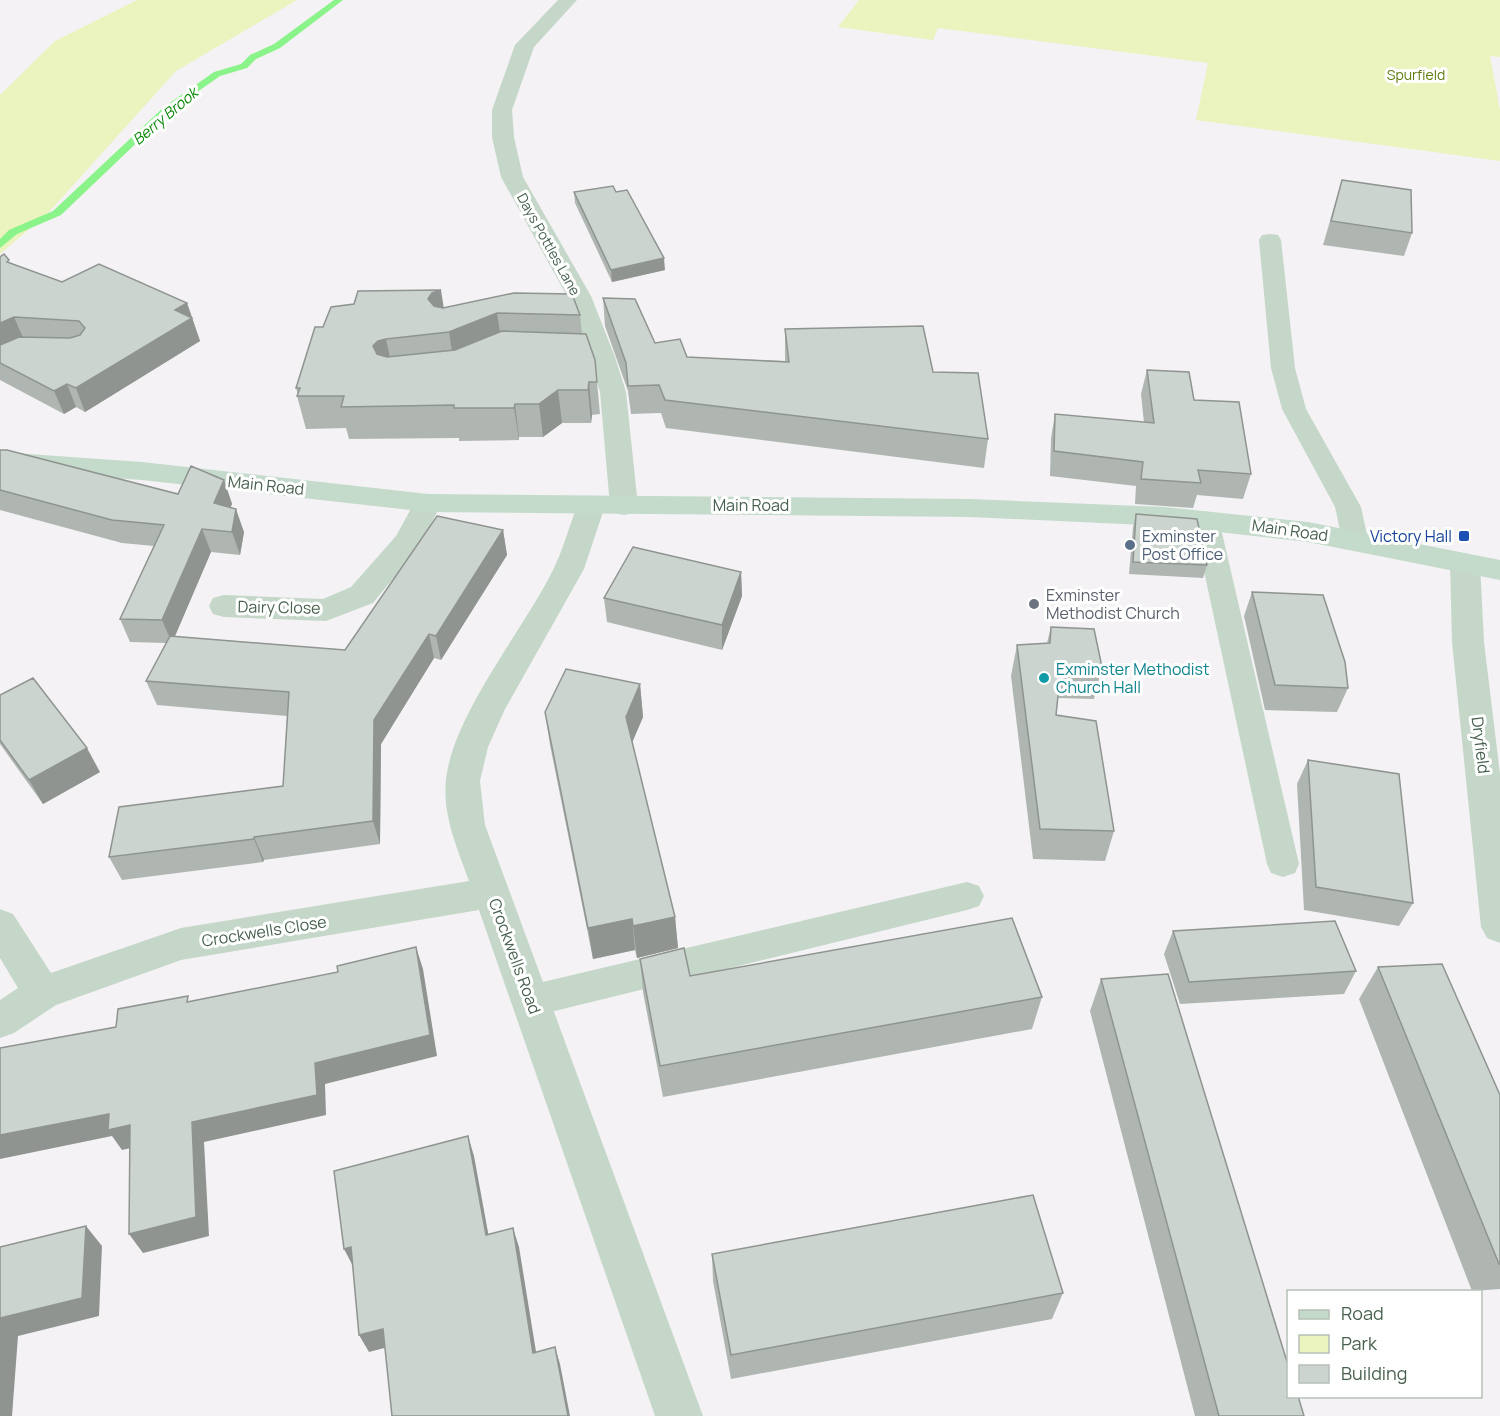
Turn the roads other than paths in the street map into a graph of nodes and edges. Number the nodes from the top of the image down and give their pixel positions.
1 (568, 0) edge
2 (1270, 240) dead end
3 (0, 461) edge
4 (428, 503) junction
5 (607, 506) junction
6 (1206, 520) junction
7 (1355, 539) junction
8 (1465, 563) junction
9 (1500, 570) edge
10 (224, 606) dead end
11 (1283, 864) dead end
12 (492, 893) junction
13 (967, 896) dead end
14 (0, 925) edge
15 (1500, 927) edge
16 (42, 993) junction
17 (530, 1001) junction
18 (0, 1021) edge
19 (679, 1416) edge

1 - 5 street, Days Pottles Lane
2 - 7 lane
3 - 4 street, Main Road
4 - 5 street, Main Road
4 - 10 street, Dairy Close
5 - 6 street, Main Road
5 - 12 street, Crockwells Road
6 - 7 street, Main Road
6 - 11 lane
7 - 8 street, Main Road
8 - 9 street, Main Road
8 - 15 street, Dryfield
12 - 16 street, Crockwells Close
12 - 17 street, Crockwells Road
13 - 17 lane
14 - 16 street
16 - 18 street, Crockwells Close
17 - 19 street, Crockwells Road

